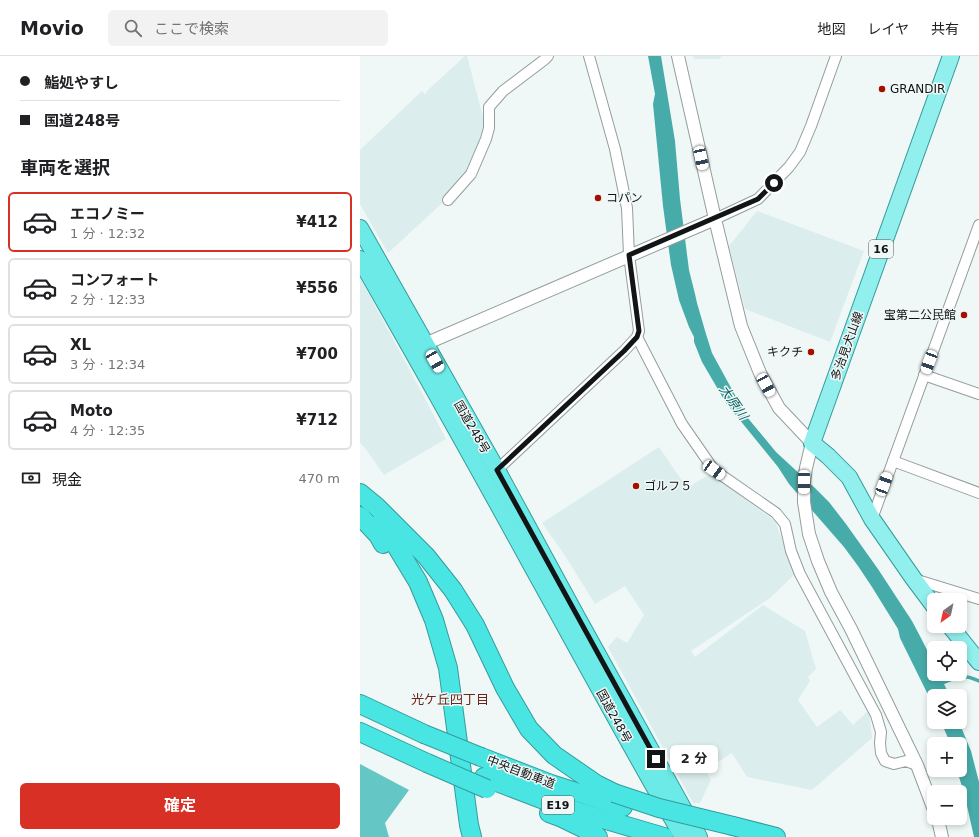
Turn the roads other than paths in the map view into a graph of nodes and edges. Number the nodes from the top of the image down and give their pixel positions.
1 (548, 56) edge
2 (589, 56) edge
3 (678, 56) edge
4 (836, 56) edge
5 (951, 56) edge
6 (448, 200) dead end
7 (715, 219) junction
8 (979, 225) edge
9 (360, 228) edge
10 (632, 254) junction
11 (360, 259) edge
12 (637, 337) junction
13 (418, 347) junction
14 (924, 375) junction
15 (979, 394) edge
16 (812, 443) junction
17 (893, 461) junction
18 (497, 470) junction
19 (360, 493) edge
20 (979, 493) edge
21 (360, 499) edge
22 (360, 516) edge
23 (872, 519) junction
24 (913, 578) junction
25 (927, 597) edge
26 (979, 600) edge
27 (956, 633) edge
28 (979, 662) edge
29 (360, 704) edge
30 (360, 721) edge
31 (360, 732) edge
32 (427, 758) junction
33 (917, 766) junction
34 (486, 783) junction
35 (927, 792) edge
36 (618, 800) junction
37 (939, 825) edge
38 (733, 832) edge
39 (460, 837) edge
40 (472, 837) edge
41 (598, 837) edge
42 (664, 837) edge
43 (683, 837) edge
44 (699, 837) edge
45 (776, 837) edge
46 (942, 837) edge

1 - 6 street
2 - 10 street
3 - 7 street
4 - 7 street
5 - 16 main road, 多治見犬山線 / 16
7 - 10 street
7 - 16 street
8 - 14 street
9 - 13 highway, 国道248号
10 - 12 street
10 - 13 street
11 - 13 highway, 国道248号
12 - 18 street
12 - 33 street
13 - 18 highway, 国道248号
13 - 43 highway, 国道248号
14 - 15 street
14 - 17 street
16 - 23 main road
16 - 33 street
17 - 20 street
17 - 23 street
18 - 44 highway, 国道248号
19 - 36 highway
21 - 40 highway
22 - 39 highway
23 - 24 main road
24 - 25 main road
24 - 26 street
27 - 28 main road
29 - 36 highway, 中央自動車道 / E19, bridge
30 - 32 highway, 中央自動車道 / E19
31 - 32 highway
32 - 34 highway, 中央自動車道 / E19
33 - 35 street
34 - 41 highway
34 - 42 highway, 中央自動車道 / E19
36 - 38 highway, bridge
37 - 46 street
38 - 45 highway

